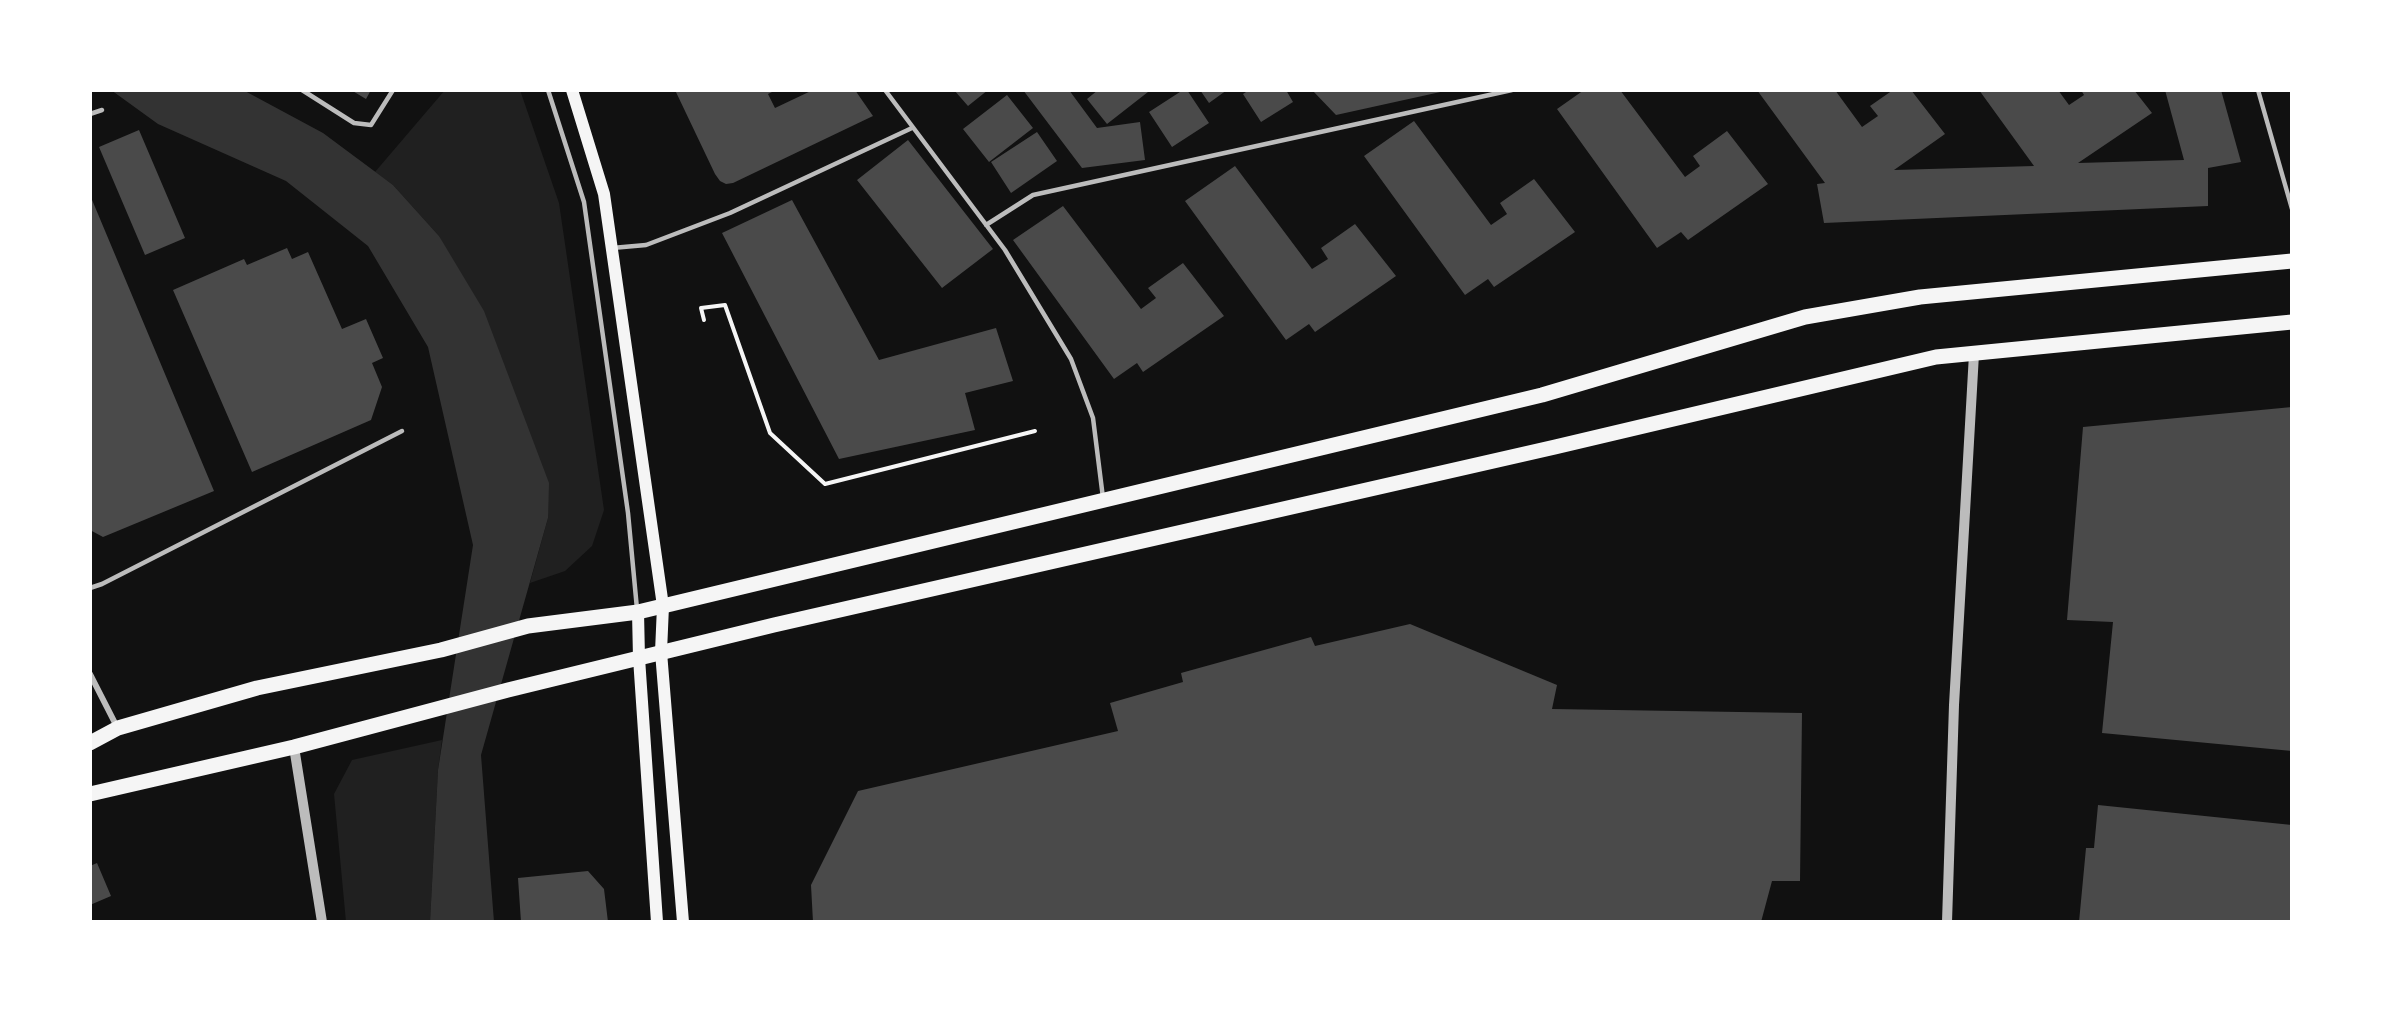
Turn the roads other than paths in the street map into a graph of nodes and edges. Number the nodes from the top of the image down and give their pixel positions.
1 (302, 90) edge
2 (393, 90) edge
3 (548, 90) edge
4 (572, 90) edge
5 (885, 90) edge
6 (1512, 90) edge
7 (2258, 90) edge
8 (102, 110) dead end
9 (90, 114) edge
10 (912, 128) junction
11 (2292, 209) edge
12 (986, 225) junction
13 (612, 248) junction
14 (2292, 261) edge
15 (2292, 322) edge
16 (1974, 354) junction
17 (402, 431) dead end
18 (1104, 500) junction
19 (90, 588) edge
20 (663, 606) junction
21 (638, 612) junction
22 (661, 652) junction
23 (639, 658) junction
24 (90, 674) edge
25 (118, 728) junction
26 (90, 743) edge
27 (294, 747) junction
28 (90, 794) edge
29 (322, 922) edge
30 (657, 922) edge
31 (683, 922) edge
32 (1947, 922) edge

1 - 2 lane
3 - 21 lane
4 - 13 main road
5 - 10 lane
6 - 12 lane
7 - 11 lane
8 - 9 lane
10 - 12 lane
10 - 13 lane
12 - 18 lane
13 - 20 main road
14 - 18 main road
15 - 16 main road
16 - 22 main road
16 - 32 street
17 - 19 lane
18 - 20 main road
20 - 21 main road
20 - 22 main road
21 - 23 main road
21 - 25 main road
22 - 23 main road
22 - 31 main road
23 - 27 main road
23 - 30 main road
24 - 25 street
25 - 26 main road
27 - 28 main road
27 - 29 street

